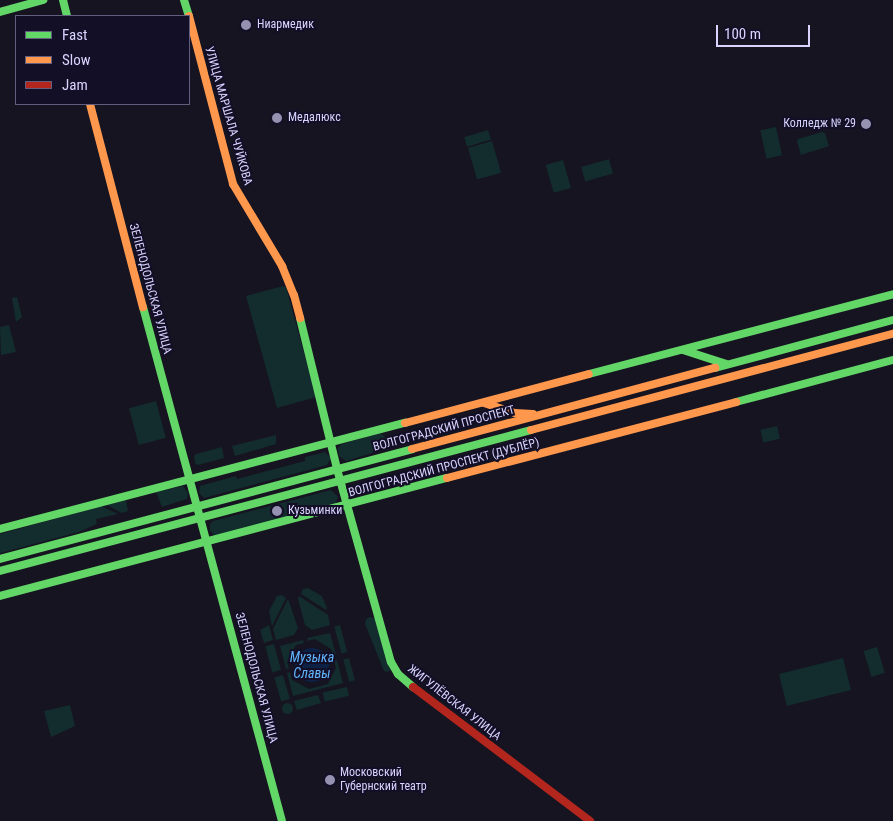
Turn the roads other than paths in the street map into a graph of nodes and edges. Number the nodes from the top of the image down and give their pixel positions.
1 (43, 0) edge
2 (63, 0) edge
3 (184, 0) edge
4 (0, 12) edge
5 (67, 15) edge
6 (189, 15) edge
7 (190, 20) edge
8 (90, 105) edge
9 (893, 294) edge
10 (893, 320) edge
11 (893, 334) edge
12 (682, 350) junction
13 (893, 360) edge
14 (731, 364) junction
15 (478, 402) junction
16 (543, 414) junction
17 (330, 442) junction
18 (337, 469) junction
19 (340, 479) junction
20 (189, 480) junction
21 (347, 505) junction
22 (196, 508) junction
23 (199, 518) junction
24 (0, 528) edge
25 (206, 542) junction
26 (0, 559) edge
27 (0, 571) edge
28 (0, 596) edge
29 (282, 821) edge
30 (590, 821) edge

1 - 4 street
2 - 5 street
3 - 6 street, УЛИЦА МАРШАЛА ЧУЙКОВА
7 - 17 street, УЛИЦА МАРШАЛА ЧУЙКОВА
8 - 20 street, ЗЕЛЕНОДОЛЬСКАЯ УЛИЦА
9 - 12 street
10 - 14 street, ВОЛГОГРАДСКИЙ ПРОСПЕКТ
11 - 19 street, ВОЛГОГРАДСКИЙ ПРОСПЕКТ
12 - 14 street
12 - 15 street
13 - 21 street, ВОЛГОГРАДСКИЙ ПРОСПЕКТ (ДУБЛЁР)
14 - 16 street, ВОЛГОГРАДСКИЙ ПРОСПЕКТ
15 - 16 street
15 - 17 street
16 - 18 street, ВОЛГОГРАДСКИЙ ПРОСПЕКТ
17 - 18 street, УЛИЦА МАРШАЛА ЧУЙКОВА
17 - 20 street
18 - 19 street, ЖИГУЛЁВСКАЯ УЛИЦА
18 - 22 street, ВОЛГОГРАДСКИЙ ПРОСПЕКТ
19 - 21 street, ЖИГУЛЁВСКАЯ УЛИЦА
19 - 23 street, ВОЛГОГРАДСКИЙ ПРОСПЕКТ
20 - 22 street, ЗЕЛЕНОДОЛЬСКАЯ УЛИЦА
20 - 24 street
21 - 25 street, ВОЛГОГРАДСКИЙ ПРОСПЕКТ (ДУБЛЁР)
21 - 30 street, ЖИГУЛЁВСКАЯ УЛИЦА
22 - 23 street, ЗЕЛЕНОДОЛЬСКАЯ УЛИЦА
22 - 26 street, ВОЛГОГРАДСКИЙ ПРОСПЕКТ
23 - 25 street, ЗЕЛЕНОДОЛЬСКАЯ УЛИЦА
23 - 27 street, ВОЛГОГРАДСКИЙ ПРОСПЕКТ
25 - 28 street, ВОЛГОГРАДСКИЙ ПРОСПЕКТ (ДУБЛЁР)
25 - 29 street, ЗЕЛЕНОДОЛЬСКАЯ УЛИЦА

